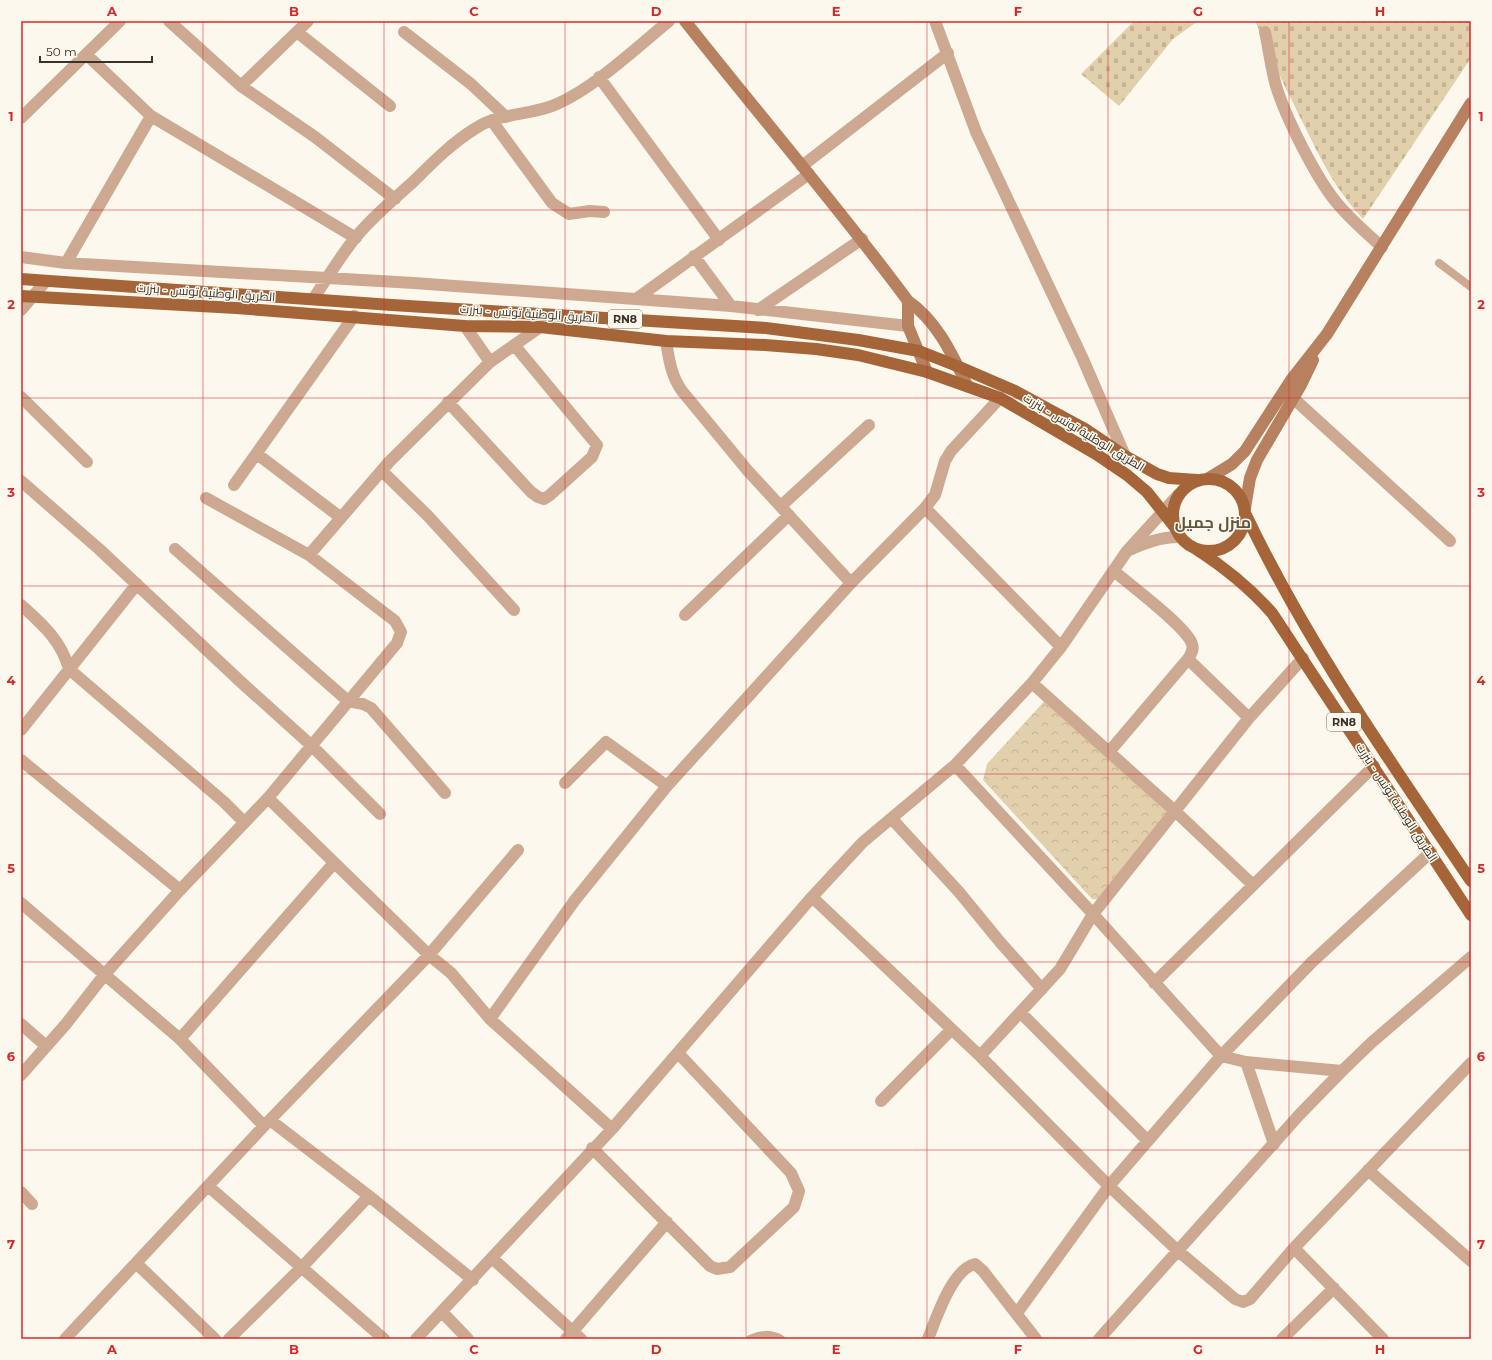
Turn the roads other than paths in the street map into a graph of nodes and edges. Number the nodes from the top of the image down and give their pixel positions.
1 (120, 21) edge
2 (169, 21) edge
3 (308, 21) edge
4 (669, 21) edge
5 (685, 21) edge
6 (935, 21) edge
7 (297, 32) junction
8 (404, 32) dead end
9 (1265, 32) dead end
10 (948, 53) junction
11 (87, 55) junction
12 (599, 77) junction
13 (241, 86) junction
14 (1471, 103) edge
15 (390, 106) dead end
16 (152, 116) junction
17 (506, 116) junction
18 (21, 118) edge
19 (492, 121) junction
20 (806, 170) junction
21 (395, 199) junction
22 (604, 212) dead end
23 (356, 238) junction
24 (862, 239) junction
25 (719, 240) junction
26 (1382, 247) junction
27 (694, 256) junction
28 (21, 257) edge
29 (66, 263) junction
30 (1439, 263) dead end
31 (327, 277) junction
32 (21, 279) edge
33 (46, 281) junction
34 (1471, 287) edge
35 (27, 296) edge
36 (314, 298) junction
37 (636, 299) junction
38 (908, 301) junction
39 (418, 306) junction
40 (731, 306) junction
41 (21, 310) edge
42 (758, 310) junction
43 (354, 316) junction
44 (415, 322) junction
45 (465, 326) junction
46 (908, 326) junction
47 (540, 327) junction
48 (1327, 334) junction
49 (666, 340) junction
50 (514, 346) junction
51 (919, 351) junction
52 (490, 362) junction
53 (958, 366) junction
54 (927, 372) junction
55 (967, 385) junction
56 (21, 397) edge
57 (1000, 398) junction
58 (1293, 398) junction
59 (448, 402) junction
60 (869, 425) dead end
61 (258, 454) junction
62 (1125, 456) junction
63 (87, 462) dead end
64 (382, 471) junction
65 (1203, 479) junction
66 (21, 481) edge
67 (234, 485) dead end
68 (1178, 495) junction
69 (206, 498) dead end
70 (781, 506) junction
71 (925, 508) junction
72 (1163, 511) junction
73 (1245, 512) junction
74 (790, 515) junction
75 (340, 517) junction
76 (1174, 526) junction
77 (1179, 537) junction
78 (1450, 541) dead end
79 (175, 549) dead end
80 (1196, 549) junction
81 (1127, 551) junction
82 (309, 555) junction
83 (1114, 571) junction
84 (851, 583) junction
85 (137, 584) junction
86 (21, 605) edge
87 (514, 610) dead end
88 (685, 615) dead end
89 (1061, 647) junction
90 (1303, 658) junction
91 (1188, 659) junction
92 (69, 669) junction
93 (1032, 683) junction
94 (348, 701) junction
95 (1249, 718) junction
96 (21, 730) edge
97 (312, 746) junction
98 (1109, 752) junction
99 (21, 760) edge
100 (955, 765) junction
101 (1374, 766) junction
102 (565, 783) dead end
103 (666, 786) junction
104 (445, 793) dead end
105 (268, 798) junction
106 (1176, 812) junction
107 (380, 814) dead end
108 (892, 819) junction
109 (244, 822) junction
110 (518, 850) dead end
111 (1431, 852) junction
112 (334, 863) junction
113 (1471, 881) edge
114 (1253, 885) junction
115 (180, 890) junction
116 (812, 897) junction
117 (21, 903) edge
118 (1093, 914) junction
119 (1471, 915) edge
120 (429, 955) junction
121 (1471, 957) edge
122 (105, 974) junction
123 (1154, 983) junction
124 (1042, 989) junction
125 (1021, 1013) junction
126 (490, 1019) junction
127 (21, 1024) edge
128 (951, 1030) junction
129 (180, 1039) junction
130 (46, 1046) junction
131 (678, 1053) junction
132 (980, 1056) junction
133 (1221, 1056) junction
134 (1246, 1062) junction
135 (1471, 1063) edge
136 (1342, 1071) junction
137 (21, 1075) edge
138 (881, 1101) dead end
139 (267, 1123) junction
140 (612, 1129) junction
141 (1148, 1141) junction
142 (1274, 1144) junction
143 (592, 1148) junction
144 (1368, 1170) junction
145 (208, 1186) junction
146 (1109, 1186) junction
147 (21, 1192) edge
148 (369, 1196) junction
149 (32, 1204) dead end
150 (667, 1222) junction
151 (1294, 1248) junction
152 (1177, 1250) junction
153 (493, 1259) junction
154 (1471, 1261) edge
155 (136, 1263) junction
156 (302, 1267) junction
157 (473, 1280) junction
158 (1334, 1288) junction
159 (443, 1313) junction
160 (1017, 1313) junction
161 (574, 1336) edge
162 (65, 1339) edge
163 (215, 1339) edge
164 (229, 1339) edge
165 (384, 1339) edge
166 (416, 1339) edge
167 (468, 1339) edge
168 (750, 1339) edge
169 (781, 1339) edge
170 (928, 1339) edge
171 (1036, 1339) edge
172 (1099, 1339) edge
173 (1282, 1339) edge
174 (1383, 1339) edge

1 - 11 street
2 - 13 street
3 - 7 street
4 - 12 street
5 - 20 street
6 - 10 street
7 - 13 street
7 - 15 street
8 - 17 street
9 - 26 street
10 - 20 street
10 - 62 street
11 - 16 street
11 - 18 street
12 - 17 street
12 - 25 street
13 - 21 street
14 - 26 street
16 - 23 street
16 - 29 street
17 - 19 street
19 - 21 street
19 - 22 street
20 - 24 street
20 - 25 street
21 - 23 street
23 - 31 street
24 - 38 street
24 - 42 street
25 - 27 street
26 - 48 street
27 - 37 street
27 - 40 street
28 - 29 street
29 - 31 street
30 - 34 lane
31 - 36 street
31 - 37 street
32 - 33 main road, الطريق الوطنية تونس - بنزرت / RN8
33 - 35 street
33 - 36 main road, الطريق الوطنية تونس - بنزرت / RN8
35 - 41 street
35 - 43 main road, الطريق الوطنية تونس - بنزرت / RN8
36 - 39 main road, الطريق الوطنية تونس - بنزرت / RN8
37 - 40 street
38 - 46 street
38 - 53 street
39 - 44 main road
39 - 51 main road, الطريق الوطنية تونس - بنزرت / RN8
40 - 42 street
42 - 46 street
43 - 44 main road, الطريق الوطنية تونس - بنزرت / RN8
43 - 61 street
44 - 45 main road, الطريق الوطنية تونس - بنزرت / RN8
45 - 47 main road, الطريق الوطنية تونس - بنزرت / RN8
45 - 52 street
46 - 51 street
47 - 49 main road, الطريق الوطنية تونس - بنزرت / RN8
47 - 50 street
48 - 58 street
48 - 65 street
49 - 54 main road, الطريق الوطنية تونس - بنزرت / RN8
49 - 70 street
50 - 52 street
50 - 59 street
51 - 53 main road, الطريق الوطنية تونس - بنزرت / RN8
51 - 54 street
52 - 59 street
53 - 55 street
53 - 62 main road, الطريق الوطنية تونس - بنزرت / RN8
54 - 55 main road, الطريق الوطنية تونس - بنزرت / RN8
55 - 57 main road, الطريق الوطنية تونس - بنزرت / RN8
56 - 63 street
57 - 71 street
57 - 72 main road, الطريق الوطنية تونس - بنزرت / RN8
58 - 73 street
58 - 78 street
59 - 64 street
60 - 70 street
61 - 67 street
61 - 75 street
62 - 65 main road, الطريق الوطنية تونس - بنزرت / RN8
64 - 75 street
64 - 87 street
65 - 68 main road
65 - 73 main road, RN8
66 - 85 street
68 - 72 street
68 - 76 main road, RN8
69 - 82 street
70 - 74 street
71 - 84 street
71 - 89 street
72 - 76 main road, الطريق الوطنية تونس - بنزرت / RN8
72 - 81 street
73 - 80 main road
73 - 113 main road, الطريق الوطنية تونس - بنزرت / RN8
74 - 84 street
74 - 88 street
75 - 82 street
76 - 77 main road, RN8
77 - 80 main road, RN8
77 - 81 street
79 - 94 street
80 - 90 main road, الطريق الوطنية تونس - بنزرت / RN8
81 - 83 street
82 - 94 street
83 - 89 street
83 - 91 street
84 - 103 street
85 - 92 street
85 - 97 street
86 - 92 street
89 - 93 street
90 - 95 street
90 - 101 main road, الطريق الوطنية تونس - بنزرت / RN8
91 - 95 street
91 - 98 street
92 - 96 street
92 - 109 street
93 - 98 street
93 - 100 street
94 - 97 street
94 - 104 street
95 - 106 street
97 - 105 street
97 - 107 street
98 - 106 street
99 - 115 street
100 - 108 street
100 - 118 street
101 - 111 main road, الطريق الوطنية تونس - بنزرت / RN8
101 - 114 street
102 - 103 street
103 - 126 street
105 - 109 street
105 - 112 street
106 - 114 street
106 - 118 street
108 - 116 street
108 - 124 street
109 - 115 street
110 - 120 street
111 - 119 main road, الطريق الوطنية تونس - بنزرت / RN8
111 - 133 street
112 - 120 street
112 - 129 street
114 - 123 street
115 - 122 street
116 - 128 street
116 - 131 street
117 - 122 street
118 - 123 street
118 - 124 street
120 - 126 street
120 - 139 street
121 - 136 street
122 - 129 street
122 - 130 street
123 - 133 street
124 - 125 street
125 - 132 street
125 - 141 street
126 - 140 street
127 - 130 street
128 - 132 street
128 - 138 street
129 - 139 street
130 - 137 street
131 - 140 street
131 - 150 street
132 - 146 street
133 - 134 street
133 - 141 street
134 - 136 street
134 - 142 street
135 - 144 street
136 - 142 street
139 - 145 street
139 - 148 street
140 - 143 street
141 - 146 street
142 - 152 street
143 - 150 street
143 - 153 street
144 - 151 street
144 - 154 street
145 - 155 street
145 - 156 street
146 - 152 street
146 - 160 street
147 - 149 street
148 - 156 street
148 - 157 street
150 - 161 street
151 - 152 street
151 - 158 street
152 - 172 street
153 - 157 street
153 - 161 street
155 - 162 street
155 - 163 street
156 - 164 street
156 - 165 street
157 - 159 street
158 - 173 street
158 - 174 street
159 - 166 street
159 - 167 street
160 - 170 street
160 - 171 street
168 - 169 lane

